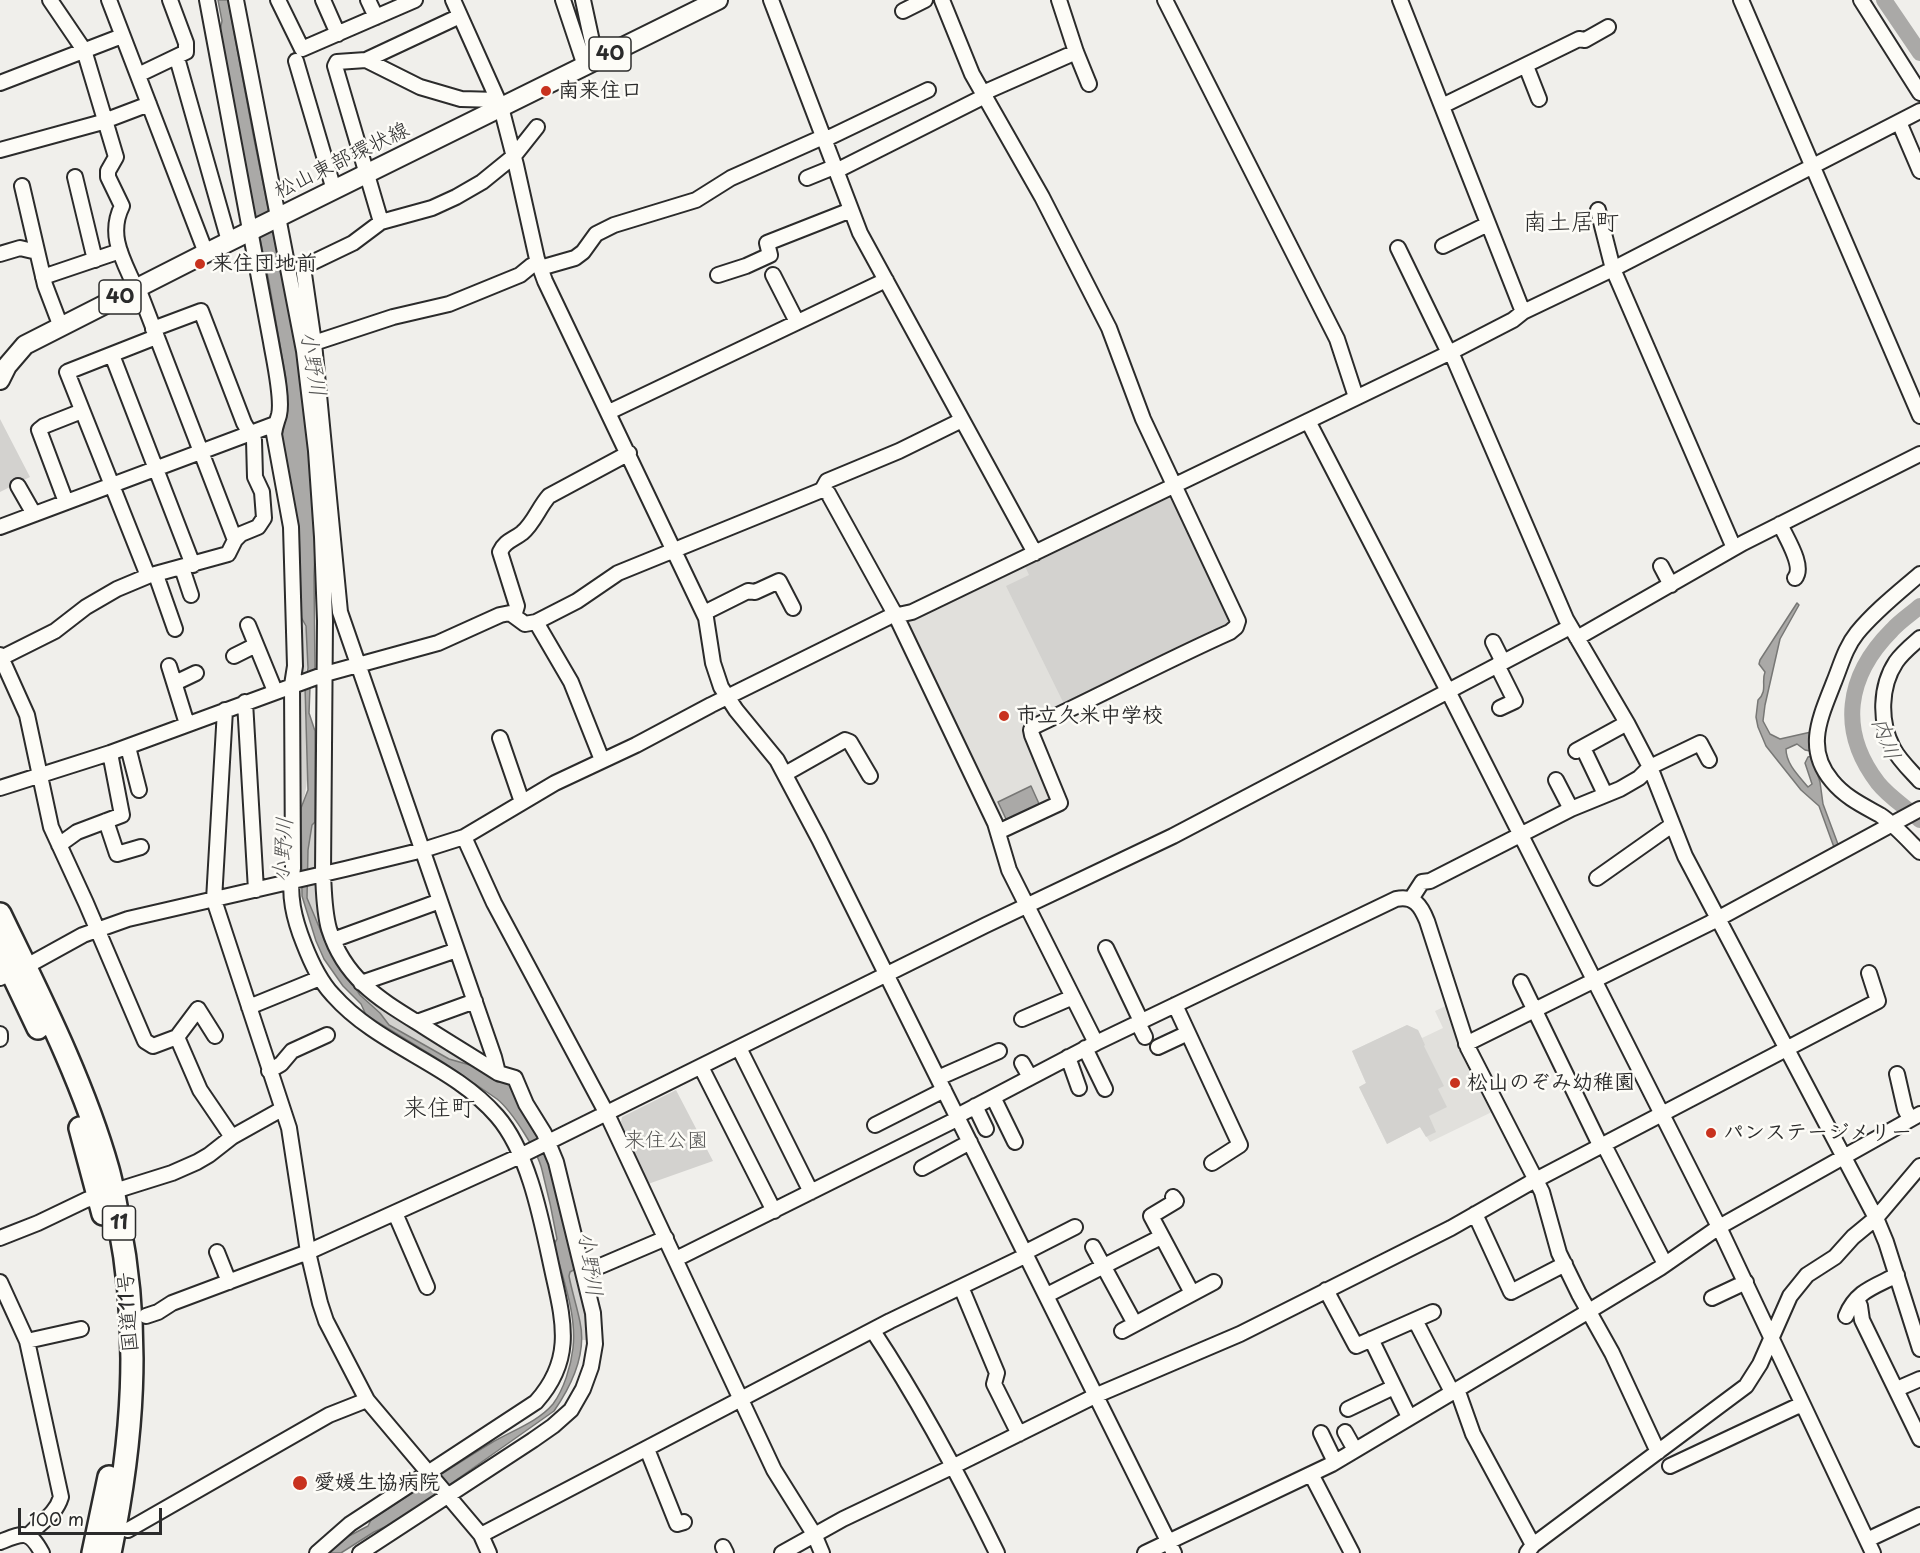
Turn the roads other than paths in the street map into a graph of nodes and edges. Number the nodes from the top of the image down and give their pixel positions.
1 (50, 0) edge
2 (109, 0) edge
3 (170, 0) edge
4 (207, 0) edge
5 (236, 0) edge
6 (278, 0) edge
7 (322, 0) edge
8 (368, 0) edge
9 (415, 0) edge
10 (453, 0) edge
11 (563, 0) edge
12 (583, 0) edge
13 (718, 0) edge
14 (771, 0) edge
15 (926, 0) edge
16 (942, 0) edge
17 (1059, 0) edge
18 (1165, 0) edge
19 (1400, 0) edge
20 (1741, 0) edge
21 (1861, 0) edge
22 (903, 11) dead end
23 (460, 16) junction
24 (376, 17) junction
25 (1608, 27) dead end
26 (338, 34) junction
27 (122, 36) junction
28 (84, 50) junction
29 (1076, 52) junction
30 (177, 58) junction
31 (366, 60) junction
32 (297, 61) dead end
33 (590, 63) junction
34 (1526, 66) junction
35 (138, 75) junction
36 (0, 83) edge
37 (1089, 84) dead end
38 (928, 90) dead end
39 (1920, 93) edge
40 (984, 95) junction
41 (1539, 99) dead end
42 (149, 104) junction
43 (500, 104) junction
44 (1442, 106) junction
45 (1920, 111) edge
46 (105, 121) junction
47 (1899, 122) junction
48 (537, 127) dead end
49 (824, 138) junction
50 (0, 150) edge
51 (514, 156) junction
52 (1814, 167) junction
53 (835, 169) junction
54 (1920, 171) edge
55 (366, 174) junction
56 (75, 177) dead end
57 (807, 178) dead end
58 (22, 186) dead end
59 (334, 190) junction
60 (851, 210) junction
61 (1599, 210) dead end
62 (277, 218) junction
63 (381, 222) junction
64 (1488, 224) junction
65 (252, 230) junction
66 (229, 241) junction
67 (1443, 246) dead end
68 (1398, 249) dead end
69 (120, 251) junction
70 (38, 252) junction
71 (206, 253) junction
72 (0, 254) edge
73 (95, 260) junction
74 (539, 265) junction
75 (1613, 268) junction
76 (718, 275) dead end
77 (773, 275) dead end
78 (43, 277) junction
79 (886, 280) junction
80 (137, 289) junction
81 (1523, 312) junction
82 (797, 322) junction
83 (61, 327) junction
84 (155, 333) junction
85 (314, 343) junction
86 (1450, 352) junction
87 (112, 355) junction
88 (2, 368) edge
89 (1356, 397) junction
90 (82, 411) junction
91 (609, 412) junction
92 (1920, 416) edge
93 (962, 420) junction
94 (1308, 421) junction
95 (275, 424) junction
96 (252, 433) junction
97 (201, 452) junction
98 (629, 453) junction
99 (1920, 454) edge
100 (156, 469) junction
101 (110, 485) junction
102 (18, 486) dead end
103 (1174, 487) junction
104 (822, 490) junction
105 (66, 502) junction
106 (34, 514) junction
107 (1780, 524) junction
108 (0, 526) edge
109 (235, 540) junction
110 (1734, 548) junction
111 (675, 551) junction
112 (1035, 553) junction
113 (1661, 566) dead end
114 (188, 567) junction
115 (1920, 574) edge
116 (152, 575) junction
117 (1796, 578) dead end
118 (1671, 585) junction
119 (190, 595) dead end
120 (793, 608) dead end
121 (704, 614) junction
122 (514, 616) junction
123 (896, 616) junction
124 (536, 622) junction
125 (248, 625) dead end
126 (175, 629) dead end
127 (1574, 632) junction
128 (1920, 638) edge
129 (1493, 642) dead end
130 (256, 645) junction
131 (234, 656) dead end
132 (1, 657) edge
133 (358, 663) junction
134 (1500, 664) junction
135 (169, 666) dead end
136 (196, 673) dead end
137 (322, 675) junction
138 (175, 683) junction
139 (294, 684) junction
140 (274, 691) junction
141 (1448, 691) junction
142 (727, 698) junction
143 (245, 702) junction
144 (1500, 708) dead end
145 (225, 710) junction
146 (1627, 723) junction
147 (187, 724) junction
148 (500, 738) dead end
149 (128, 747) junction
150 (110, 753) junction
151 (602, 760) junction
152 (1709, 760) dead end
153 (1650, 767) junction
154 (785, 774) junction
155 (41, 776) junction
156 (870, 776) dead end
157 (1556, 780) dead end
158 (1920, 781) edge
159 (0, 788) edge
160 (138, 790) dead end
161 (1605, 794) junction
162 (522, 802) junction
163 (1920, 808) edge
164 (1571, 809) junction
165 (106, 821) junction
166 (1894, 824) junction
167 (1672, 825) junction
168 (998, 832) junction
169 (1521, 836) junction
170 (464, 837) junction
171 (59, 845) junction
172 (423, 850) junction
173 (137, 851) dead end
174 (1920, 852) edge
175 (322, 874) junction
176 (1597, 878) dead end
177 (292, 881) junction
178 (256, 890) junction
179 (1411, 899) junction
180 (214, 900) junction
181 (440, 901) junction
182 (1027, 906) junction
183 (0, 914) edge
184 (1718, 918) junction
185 (97, 930) junction
186 (333, 940) junction
187 (0, 948) edge
188 (1106, 948) dead end
189 (457, 950) junction
190 (12, 973) edge
191 (1869, 973) dead end
192 (886, 975) junction
193 (320, 978) junction
194 (1594, 980) junction
195 (1521, 982) dead end
196 (361, 983) junction
197 (1073, 997) junction
198 (475, 1001) junction
199 (1175, 1005) junction
200 (249, 1007) junction
201 (1535, 1010) junction
202 (1022, 1019) dead end
203 (417, 1022) junction
204 (1140, 1022) junction
205 (1188, 1033) junction
206 (327, 1035) dead end
207 (177, 1036) junction
208 (215, 1036) dead end
209 (1145, 1037) dead end
210 (1466, 1044) junction
211 (1090, 1046) junction
212 (1158, 1047) dead end
213 (739, 1048) junction
214 (1787, 1049) junction
215 (999, 1052) dead end
216 (1068, 1058) junction
217 (1022, 1063) dead end
218 (701, 1067) junction
219 (270, 1071) junction
220 (498, 1073) junction
221 (1897, 1074) dead end
222 (1030, 1077) junction
223 (941, 1084) junction
224 (1079, 1088) dead end
225 (1105, 1089) dead end
226 (993, 1097) junction
227 (975, 1106) junction
228 (282, 1109) junction
229 (607, 1114) junction
230 (1662, 1115) junction
231 (1915, 1116) edge
232 (958, 1117) junction
233 (875, 1125) dead end
234 (986, 1129) dead end
235 (232, 1137) junction
236 (970, 1142) junction
237 (1015, 1142) dead end
238 (547, 1143) junction
239 (1603, 1146) junction
240 (522, 1155) junction
241 (1845, 1156) junction
242 (1212, 1163) dead end
243 (1920, 1166) edge
244 (922, 1168) dead end
245 (1536, 1180) junction
246 (811, 1192) junction
247 (106, 1194) junction
248 (1173, 1197) dead end
249 (774, 1210) junction
250 (395, 1213) junction
251 (1475, 1214) junction
252 (1876, 1218) junction
253 (1075, 1227) dead end
254 (1719, 1227) junction
255 (0, 1238) edge
256 (666, 1238) junction
257 (1161, 1238) junction
258 (1093, 1247) dead end
259 (217, 1252) dead end
260 (308, 1252) junction
261 (1027, 1253) junction
262 (676, 1259) junction
263 (1564, 1264) junction
264 (1665, 1264) junction
265 (1104, 1266) junction
266 (584, 1273) junction
267 (1897, 1275) junction
268 (0, 1282) edge
269 (229, 1282) junction
270 (1214, 1282) dead end
271 (1746, 1282) junction
272 (427, 1287) dead end
273 (961, 1287) junction
274 (1326, 1290) junction
275 (1192, 1293) junction
276 (1047, 1295) junction
277 (1712, 1298) dead end
278 (1857, 1299) junction
279 (1589, 1311) junction
280 (1433, 1312) dead end
281 (146, 1316) dead end
282 (1846, 1316) dead end
283 (1415, 1320) junction
284 (1135, 1324) junction
285 (81, 1329) dead end
286 (873, 1331) junction
287 (1122, 1331) dead end
288 (1771, 1335) junction
289 (1371, 1339) junction
290 (27, 1341) junction
291 (1920, 1349) edge
292 (1920, 1379) edge
293 (1394, 1387) junction
294 (1897, 1389) junction
295 (1454, 1390) junction
296 (1097, 1395) junction
297 (367, 1400) junction
298 (741, 1401) junction
299 (1802, 1404) junction
300 (1348, 1409) dead end
301 (1409, 1417) junction
302 (1345, 1432) dead end
303 (1019, 1434) junction
304 (1321, 1434) dead end
305 (1920, 1438) edge
306 (647, 1449) junction
307 (1355, 1450) junction
308 (1658, 1452) junction
309 (1335, 1462) junction
310 (954, 1466) junction
311 (1670, 1466) dead end
312 (430, 1473) junction
313 (1311, 1474) junction
314 (446, 1493) junction
315 (1920, 1515) edge
316 (684, 1522) dead end
317 (128, 1530) dead end
318 (814, 1533) junction
319 (481, 1535) junction
320 (32, 1538) junction
321 (1867, 1540) junction
322 (0, 1542) edge
323 (1171, 1547) edge
324 (1530, 1549) edge
325 (42, 1553) edge
326 (51, 1553) edge
327 (93, 1553) edge
328 (110, 1553) edge
329 (317, 1553) edge
330 (360, 1553) edge
331 (489, 1553) edge
332 (782, 1553) edge
333 (822, 1553) edge
334 (997, 1553) edge
335 (1145, 1553) edge
336 (1352, 1553) edge
337 (1873, 1553) edge

1 - 28 street
2 - 27 street
3 - 30 street
4 - 65 street
5 - 62 street
6 - 26 street
7 - 26 street
8 - 24 street
9 - 24 street
10 - 23 street
11 - 33 street
12 - 33 street
13 - 33 main road, 松山東部環状線 / 40
14 - 49 street
15 - 22 street
16 - 40 street
17 - 29 street
18 - 89 street
19 - 44 street
20 - 52 street
21 - 39 street
23 - 31 street
23 - 43 street
24 - 26 street
25 - 34 street
27 - 28 street
27 - 35 street
28 - 36 street
28 - 46 street
29 - 37 street
29 - 40 street
30 - 35 street
30 - 66 street
31 - 43 street
31 - 55 street
32 - 59 street
33 - 43 main road, 松山東部環状線 / 40
34 - 41 street
34 - 44 street
35 - 42 street
38 - 49 street
40 - 53 street
40 - 103 street
42 - 46 street
42 - 71 street
43 - 51 street
43 - 55 main road, 松山東部環状線 / 40
44 - 64 street
45 - 47 street
46 - 50 street
46 - 69 street
47 - 52 street
47 - 54 street
48 - 51 street
49 - 53 street
49 - 74 street
51 - 63 street
51 - 74 street
52 - 75 street
52 - 92 street
53 - 57 street
53 - 60 street
55 - 59 main road, 松山東部環状線 / 40
55 - 63 street
56 - 73 street
58 - 70 street
59 - 62 main road, 松山東部環状線 / 40
60 - 76 street
60 - 79 street
61 - 75 street
62 - 65 main road, 松山東部環状線 / 40
62 - 137 street
63 - 85 street
64 - 67 street
64 - 81 street
65 - 66 main road, 松山東部環状線 / 40
65 - 95 street
66 - 71 main road, 松山東部環状線 / 40
68 - 86 street
69 - 73 street
69 - 80 street
70 - 72 street
70 - 78 street
71 - 80 main road, 松山東部環状線 / 40
73 - 78 street
74 - 85 street
74 - 91 street
75 - 81 street
75 - 110 street
77 - 82 street
78 - 83 street
79 - 82 street
79 - 93 street
80 - 83 main road, 松山東部環状線 / 40
80 - 84 street
81 - 86 street
82 - 91 street
83 - 88 main road, 松山東部環状線 / 40
84 - 87 street
84 - 96 street
84 - 97 street
85 - 133 street
86 - 89 street
86 - 127 street
87 - 90 street
87 - 100 street
89 - 94 street
90 - 101 street
90 - 105 street
91 - 98 street
93 - 104 street
93 - 112 street
94 - 103 street
94 - 141 street
95 - 96 street
95 - 139 street
96 - 97 street
96 - 109 street
97 - 100 street
97 - 109 street
98 - 111 street
98 - 122 street
99 - 107 street
100 - 101 street
100 - 114 street
101 - 105 street
101 - 116 street
102 - 106 street
103 - 112 street
103 - 168 street
104 - 111 street
104 - 123 street
105 - 106 street
106 - 108 street
107 - 110 street
107 - 117 street
109 - 114 street
110 - 118 street
111 - 121 street
111 - 124 street
112 - 123 street
113 - 118 street
114 - 116 street
114 - 119 street
115 - 166 street
116 - 126 street
116 - 132 street
118 - 127 street
120 - 121 street
121 - 142 street
122 - 124 street
122 - 133 street
123 - 142 street
123 - 168 street
124 - 151 street
125 - 130 street
127 - 134 street
127 - 146 street
128 - 158 street
129 - 134 street
130 - 131 street
130 - 140 street
132 - 155 street
133 - 137 street
133 - 172 street
134 - 141 street
134 - 144 street
135 - 138 street
136 - 138 street
137 - 139 street
137 - 175 street
138 - 147 street
139 - 140 street
139 - 177 street
140 - 143 street
141 - 169 street
141 - 182 street
142 - 151 street
142 - 154 street
143 - 145 street
143 - 178 street
145 - 147 street
145 - 180 street
146 - 153 street
146 - 161 street
147 - 149 street
148 - 162 street
149 - 150 street
149 - 160 street
150 - 155 street
150 - 165 street
151 - 162 street
152 - 153 street
153 - 161 street
153 - 167 street
154 - 156 street
154 - 192 street
155 - 159 street
155 - 171 street
157 - 164 street
161 - 164 street
162 - 170 street
163 - 166 street
164 - 169 street
165 - 171 street
165 - 173 street
166 - 174 street
166 - 184 street
167 - 176 street
167 - 184 street
168 - 182 street
169 - 179 street
169 - 194 street
170 - 172 street
170 - 229 street
171 - 185 street
172 - 175 street
172 - 181 street
175 - 177 street
175 - 186 street
177 - 178 street
177 - 193 street
178 - 180 street
179 - 199 street
179 - 210 street
180 - 185 street
180 - 200 street
181 - 186 street
181 - 189 street
182 - 192 street
182 - 197 street
183 - 190 highway, 国道11号 / 11
184 - 194 street
184 - 214 street
185 - 190 street
185 - 207 street
186 - 196 street
187 - 190 highway, 国道11号 / 11
188 - 204 street
189 - 196 street
189 - 198 street
190 - 247 highway, 国道11号 / 11
191 - 214 street
192 - 213 street
192 - 223 street
193 - 200 street
193 - 240 street
194 - 201 street
194 - 230 street
195 - 201 street
196 - 203 street
197 - 202 street
197 - 211 street
198 - 203 street
198 - 220 street
199 - 204 street
199 - 205 street
200 - 219 street
201 - 210 street
201 - 239 street
203 - 220 street
204 - 209 street
204 - 211 street
205 - 212 street
205 - 242 street
206 - 219 street
207 - 208 street
207 - 235 street
210 - 245 street
211 - 216 street
211 - 225 street
213 - 218 street
213 - 246 street
214 - 230 street
214 - 241 street
215 - 223 street
216 - 222 street
216 - 224 street
217 - 222 street
218 - 229 street
218 - 249 street
219 - 228 street
220 - 238 street
221 - 231 street
222 - 226 street
223 - 232 street
223 - 233 street
226 - 227 street
226 - 237 street
227 - 232 street
227 - 234 street
228 - 235 street
228 - 260 street
229 - 238 street
229 - 256 street
230 - 239 street
230 - 254 street
231 - 241 street
232 - 236 street
232 - 246 street
235 - 247 street
236 - 244 street
236 - 261 street
238 - 240 street
238 - 266 street
239 - 245 street
239 - 264 street
240 - 250 street
240 - 312 street
241 - 252 street
241 - 254 street
243 - 252 street
245 - 251 street
245 - 263 street
246 - 249 street
247 - 255 street
247 - 327 highway, 国道11号 / 11
247 - 328 highway, 国道11号 / 11
248 - 257 street
249 - 262 street
250 - 260 street
250 - 272 street
251 - 263 street
251 - 274 street
252 - 267 street
252 - 288 street
253 - 261 street
254 - 264 street
254 - 271 street
256 - 262 street
256 - 266 street
257 - 265 street
257 - 275 street
258 - 265 street
259 - 269 street
260 - 269 street
260 - 297 street
261 - 273 street
261 - 276 street
262 - 298 street
263 - 279 street
264 - 279 street
265 - 276 street
265 - 284 street
266 - 314 street
267 - 278 street
267 - 291 street
268 - 290 street
269 - 281 street
270 - 275 street
271 - 277 street
271 - 288 street
273 - 286 street
273 - 303 street
274 - 289 street
274 - 296 street
275 - 284 street
276 - 296 street
278 - 282 street
278 - 294 street
279 - 295 street
279 - 308 street
280 - 283 street
283 - 289 street
283 - 295 street
284 - 287 street
285 - 290 street
286 - 298 street
286 - 310 street
288 - 299 street
288 - 308 street
289 - 293 street
290 - 320 street
292 - 294 street
293 - 300 street
293 - 301 street
294 - 305 street
295 - 301 street
295 - 324 street
296 - 303 street
296 - 323 street
297 - 312 street
297 - 317 street
298 - 306 street
298 - 318 street
299 - 311 street
299 - 321 street
301 - 307 street
302 - 307 street
303 - 310 street
304 - 309 street
306 - 316 street
306 - 319 street
307 - 309 street
308 - 324 street
309 - 313 street
310 - 318 street
310 - 334 street
312 - 314 street
312 - 329 street
313 - 323 street
313 - 336 street
314 - 319 street
314 - 330 street
315 - 321 street
318 - 332 street
318 - 333 street
319 - 331 street
320 - 322 street
320 - 325 street
320 - 326 street
321 - 337 street
323 - 335 street

